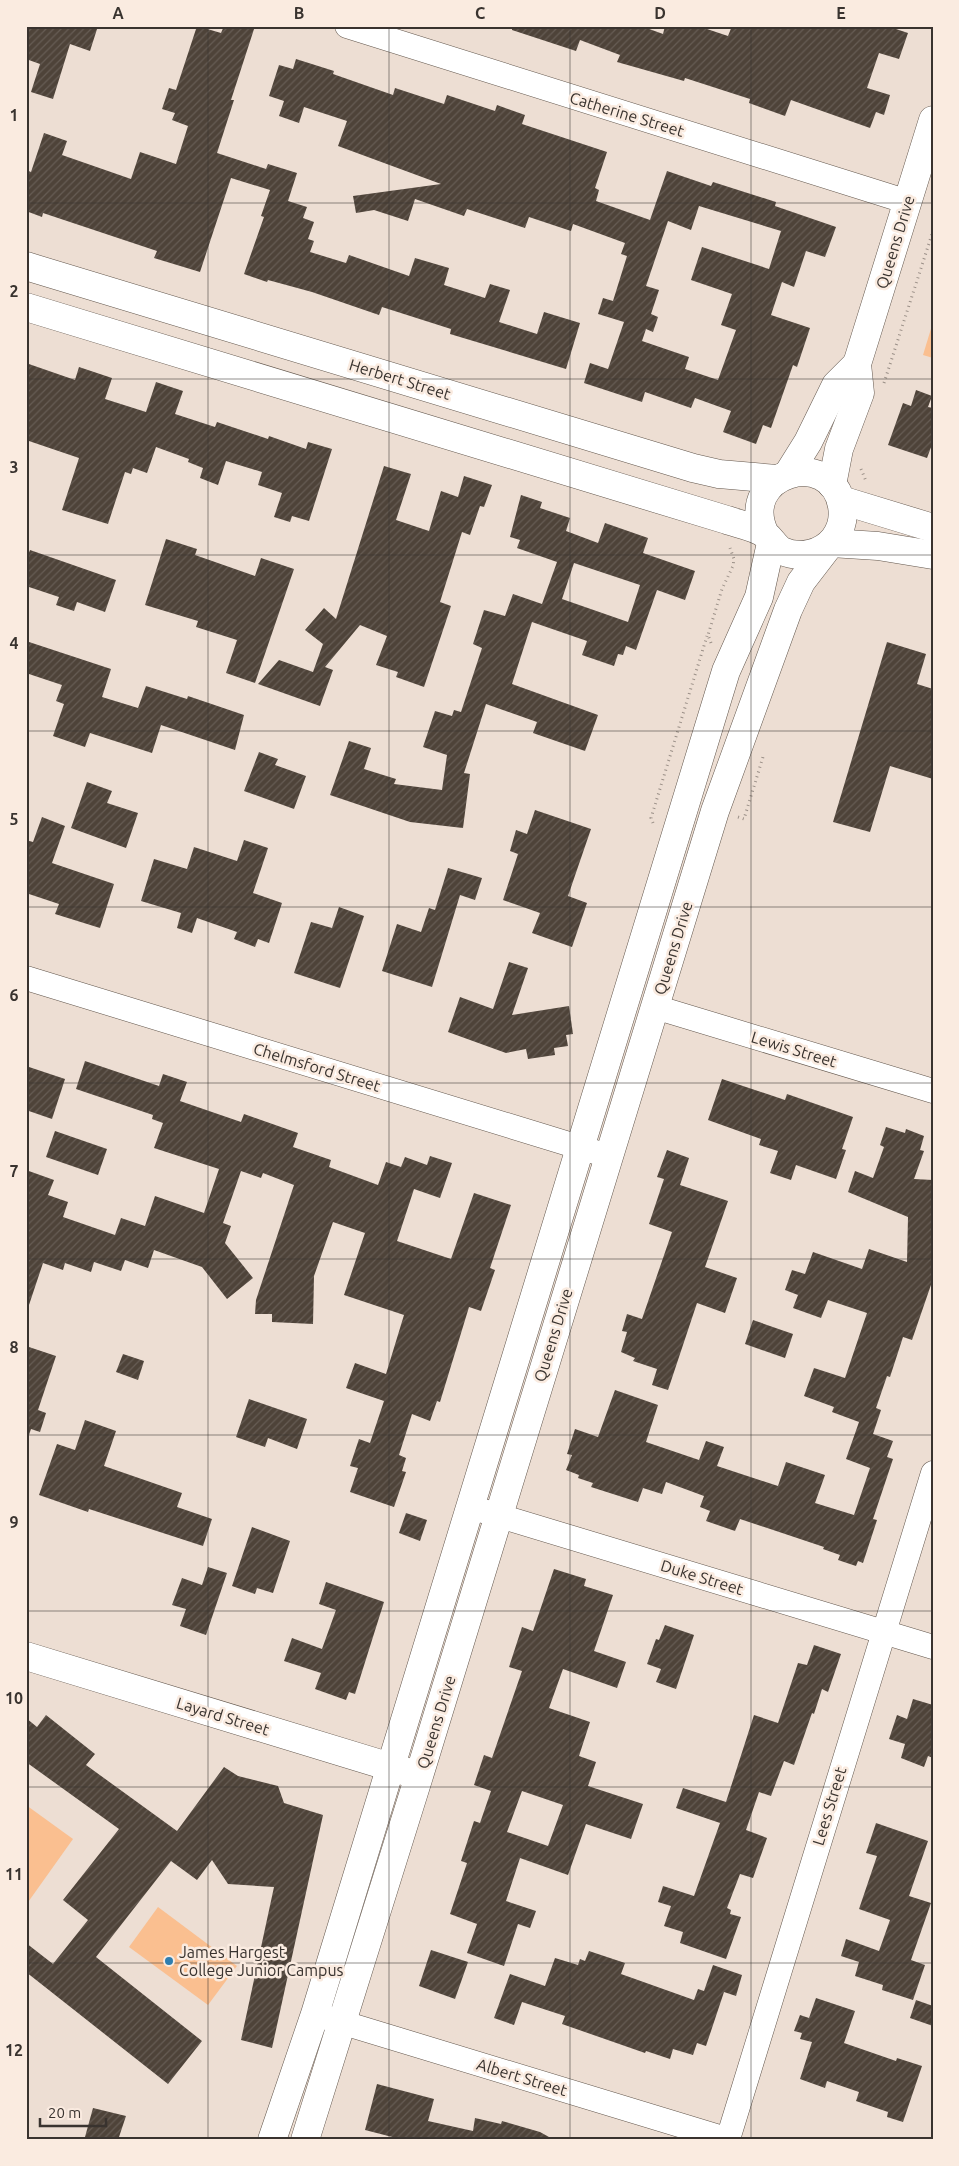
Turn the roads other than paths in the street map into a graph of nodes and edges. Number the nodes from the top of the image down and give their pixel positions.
1 (347, 26) edge
2 (933, 120) edge
3 (908, 202) junction
4 (26, 266) edge
5 (26, 307) edge
6 (289, 346) junction
7 (857, 364) junction
8 (278, 382) junction
9 (782, 477) junction
10 (836, 492) junction
11 (933, 528) edge
12 (768, 539) junction
13 (831, 543) junction
14 (933, 555) edge
15 (26, 978) edge
16 (655, 1007) junction
17 (933, 1091) edge
18 (580, 1148) junction
19 (608, 1156) junction
20 (933, 1473) edge
21 (470, 1507) junction
22 (498, 1515) junction
23 (884, 1632) junction
24 (933, 1647) edge
25 (26, 1656) edge
26 (390, 1767) junction
27 (420, 1776) junction
28 (315, 2014) junction
29 (343, 2022) junction
30 (272, 2140) edge
31 (305, 2140) edge
32 (729, 2140) edge

1 - 3 street, Catherine Street
2 - 3 main road, Queens Drive
3 - 7 main road, Queens Drive
4 - 6 main road, Herbert Street
5 - 8 main road
6 - 8 main road
6 - 9 main road, Herbert Street
7 - 9 main road, Queens Drive
7 - 10 main road, Queens Drive
8 - 12 main road
9 - 10 main road, Herbert Street
9 - 12 main road
10 - 11 main road, Herbert Street
10 - 13 main road
12 - 13 main road
12 - 18 main road, Queens Drive
13 - 14 main road
13 - 16 main road, Queens Drive
15 - 18 street, Chelmsford Street
16 - 17 street, Lewis Street
16 - 19 main road, Queens Drive
18 - 19 street, Chelmsford Street
18 - 21 main road, Queens Drive
19 - 22 main road, Queens Drive
20 - 23 street, Lees Street
21 - 22 street, Duke Street
21 - 26 main road, Queens Drive
22 - 23 street, Duke Street
22 - 27 main road, Queens Drive
23 - 24 street, Duke Street
23 - 32 street, Lees Street
25 - 26 main road, Layard Street
26 - 27 main road, Layard Street
26 - 28 main road, Queens Drive
27 - 29 main road, Queens Drive
28 - 29 street, Albert Street
28 - 30 main road, Queens Drive
29 - 31 main road, Queens Drive
29 - 32 street, Albert Street

